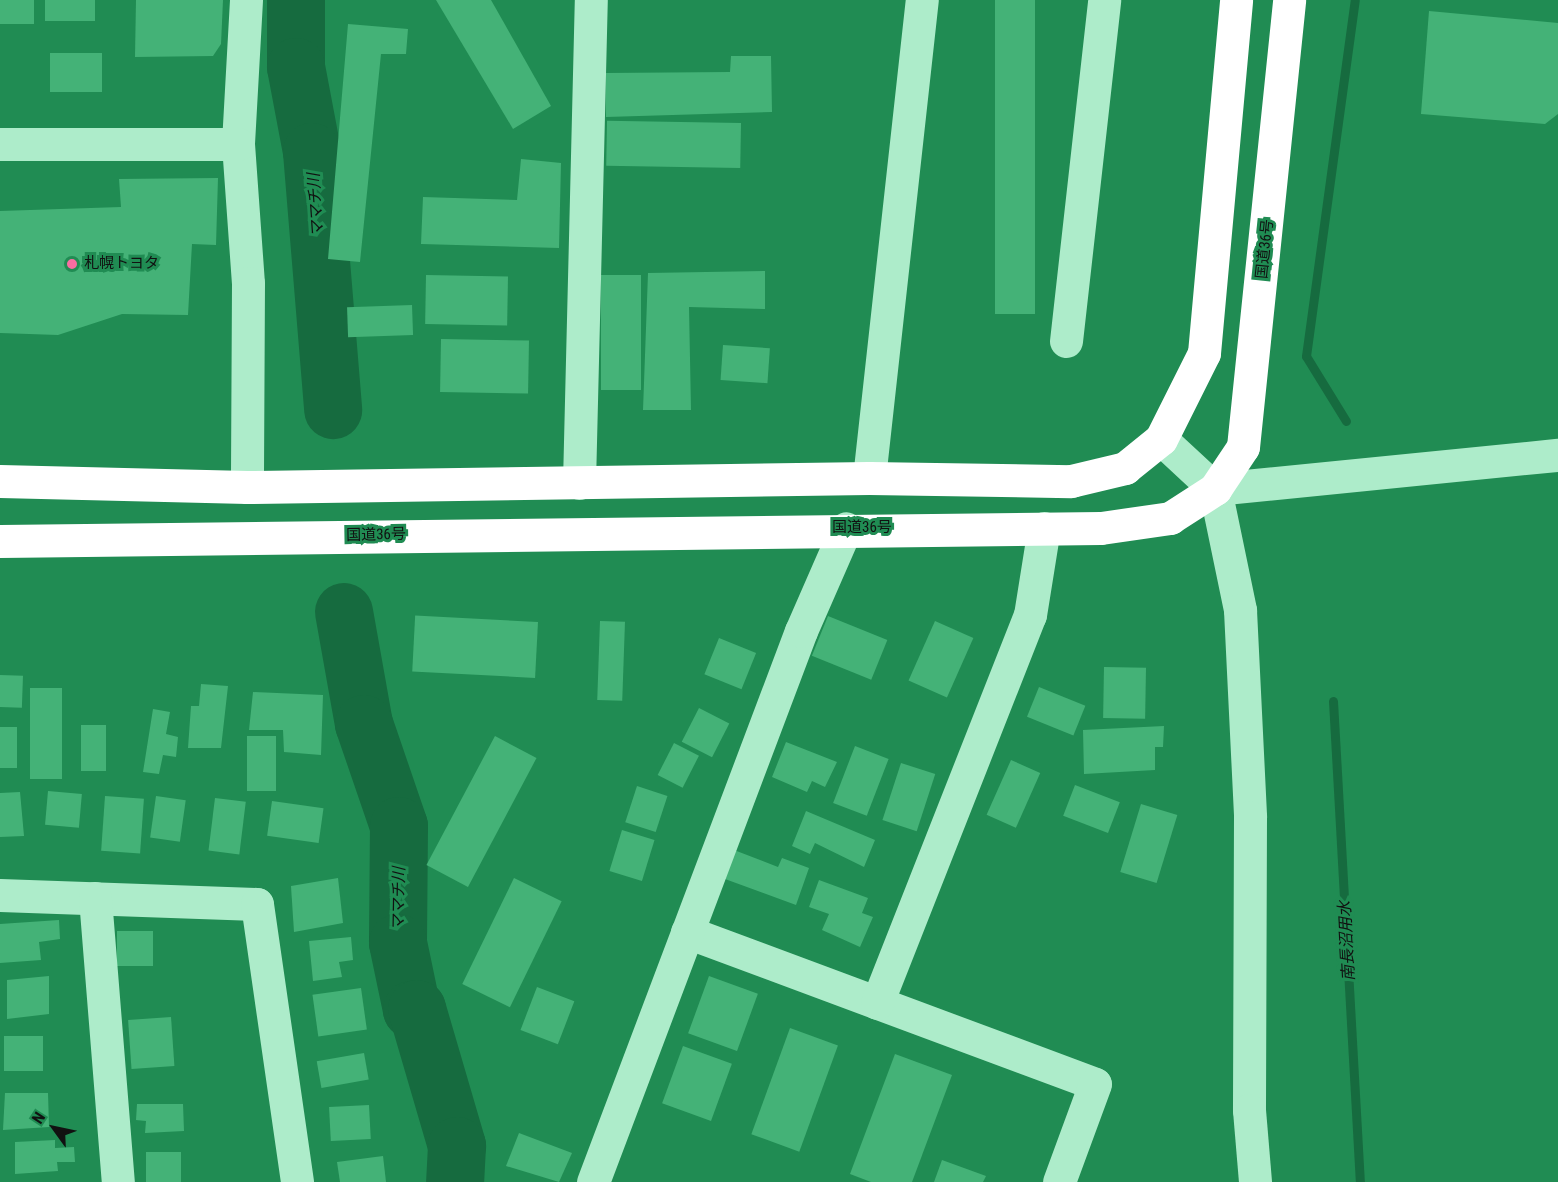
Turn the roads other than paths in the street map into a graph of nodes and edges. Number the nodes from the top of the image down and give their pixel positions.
1 (246, 0) edge
2 (591, 0) edge
3 (922, 0) edge
4 (1104, 0) edge
5 (1236, 0) edge
6 (1289, 0) edge
7 (0, 144) edge
8 (238, 144) junction
9 (1066, 341) dead end
10 (1161, 439) junction
11 (1558, 455) edge
12 (869, 478) junction
13 (0, 481) edge
14 (579, 483) junction
15 (247, 487) junction
16 (1215, 489) junction
17 (846, 528) junction
18 (1044, 528) junction
19 (0, 542) edge
20 (0, 895) edge
21 (95, 898) junction
22 (687, 932) junction
23 (877, 1004) junction
24 (118, 1182) edge
25 (297, 1182) edge
26 (593, 1182) edge
27 (1059, 1182) edge
28 (1255, 1182) edge

1 - 8 street
2 - 14 street
3 - 12 street
4 - 9 street
5 - 10 highway
6 - 16 highway, 国道36号
7 - 8 street
8 - 15 street
10 - 12 highway
10 - 16 street
11 - 16 street
12 - 14 highway
13 - 15 highway
14 - 15 highway
16 - 18 highway, 国道36号
16 - 28 street
17 - 18 highway, 国道36号
17 - 19 highway, 国道36号
17 - 22 street
18 - 23 street
20 - 21 street
21 - 24 street
21 - 25 street
22 - 23 street
22 - 26 street
23 - 27 street

